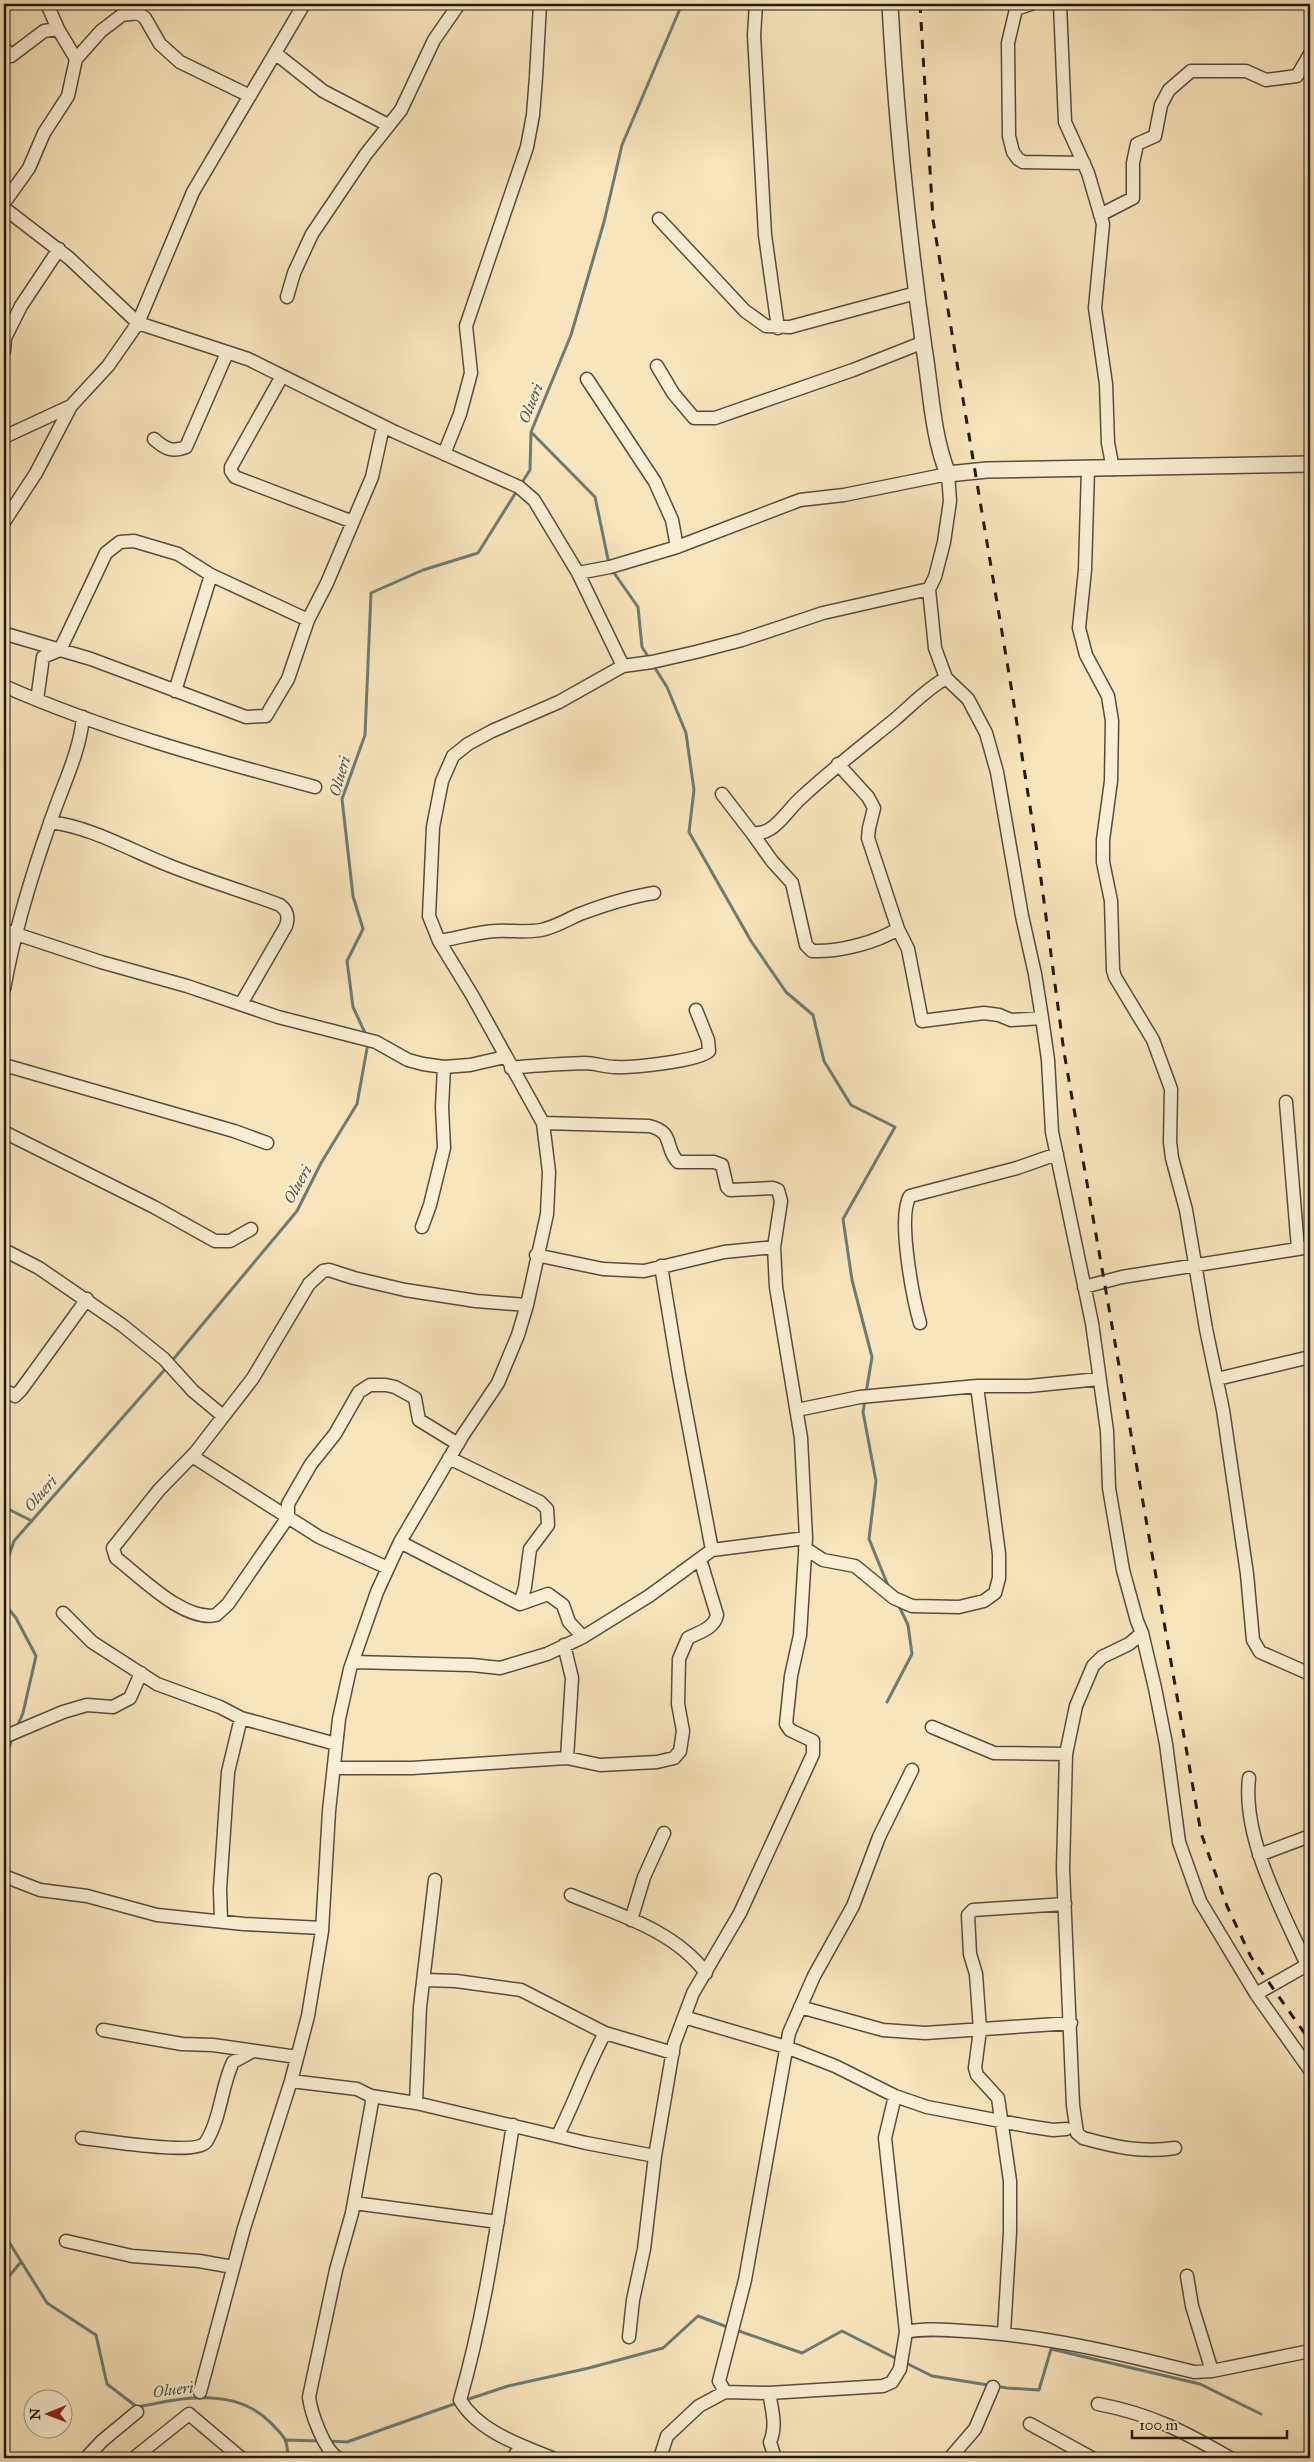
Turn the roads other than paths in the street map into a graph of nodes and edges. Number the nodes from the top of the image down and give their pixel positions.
1 (48, 4) edge
2 (304, 4) edge
3 (459, 4) edge
4 (540, 4) edge
5 (756, 4) edge
6 (890, 4) edge
7 (1031, 4) edge
8 (1060, 4) edge
9 (143, 10) edge
10 (58, 29) junction
11 (275, 53) junction
12 (6, 54) edge
13 (1310, 54) edge
14 (76, 59) junction
15 (250, 96) junction
16 (388, 125) junction
17 (1084, 163) junction
18 (4, 203) edge
19 (4, 208) edge
20 (1100, 215) junction
21 (659, 219) dead end
22 (59, 249) junction
23 (916, 293) junction
24 (287, 297) dead end
25 (138, 324) junction
26 (778, 328) junction
27 (924, 342) junction
28 (4, 351) edge
29 (228, 353) junction
30 (657, 366) dead end
31 (282, 376) junction
32 (587, 379) dead end
33 (71, 406) junction
34 (383, 427) junction
35 (4, 437) edge
36 (154, 439) dead end
37 (444, 454) junction
38 (1310, 464) edge
39 (1088, 469) junction
40 (1113, 469) junction
41 (948, 474) junction
42 (4, 522) edge
43 (352, 522) junction
44 (677, 547) junction
45 (578, 573) junction
46 (211, 575) junction
47 (929, 589) junction
48 (308, 620) junction
49 (4, 634) edge
50 (60, 650) junction
51 (623, 666) junction
52 (946, 678) junction
53 (4, 686) edge
54 (175, 691) junction
55 (37, 700) junction
56 (82, 717) junction
57 (838, 764) junction
58 (315, 787) dead end
59 (722, 794) dead end
60 (50, 822) junction
61 (752, 833) junction
62 (654, 893) dead end
63 (898, 929) junction
64 (4, 930) edge
65 (17, 934) junction
66 (439, 941) junction
67 (4, 989) edge
68 (241, 1004) junction
69 (696, 1010) dead end
70 (1042, 1018) junction
71 (508, 1062) junction
72 (4, 1066) edge
73 (444, 1067) junction
74 (1286, 1102) dead end
75 (543, 1123) junction
76 (4, 1132) edge
77 (267, 1143) dead end
78 (1057, 1154) junction
79 (422, 1227) dead end
80 (251, 1230) dead end
81 (774, 1247) junction
82 (1304, 1248) edge
83 (4, 1250) edge
84 (536, 1255) junction
85 (1196, 1264) junction
86 (661, 1266) junction
87 (1084, 1287) junction
88 (87, 1299) junction
89 (527, 1305) junction
90 (920, 1323) dead end
91 (1310, 1357) edge
92 (1099, 1379) junction
93 (1217, 1379) junction
94 (976, 1386) junction
95 (4, 1390) edge
96 (797, 1410) junction
97 (222, 1416) junction
98 (458, 1444) junction
99 (192, 1456) junction
100 (449, 1458) junction
101 (288, 1517) junction
102 (400, 1542) junction
103 (805, 1543) junction
104 (712, 1550) junction
105 (700, 1559) junction
106 (388, 1568) junction
107 (520, 1604) junction
108 (63, 1613) dead end
109 (1142, 1633) junction
110 (583, 1637) junction
111 (564, 1645) junction
112 (353, 1662) junction
113 (141, 1673) junction
114 (1310, 1674) edge
115 (241, 1718) junction
116 (932, 1727) dead end
117 (6, 1736) edge
118 (336, 1744) junction
119 (1066, 1754) junction
120 (567, 1758) junction
121 (334, 1768) junction
122 (912, 1770) dead end
123 (1249, 1778) dead end
124 (664, 1833) dead end
125 (1310, 1836) edge
126 (1259, 1856) junction
127 (7, 1877) edge
128 (435, 1880) dead end
129 (571, 1895) dead end
130 (1065, 1904) junction
131 (631, 1920) junction
132 (221, 1921) junction
133 (322, 1928) junction
134 (1309, 1964) edge
135 (706, 1973) junction
136 (425, 1980) junction
137 (1256, 1994) junction
138 (800, 2007) junction
139 (684, 2017) junction
140 (1070, 2023) junction
141 (103, 2030) dead end
142 (980, 2030) junction
143 (605, 2033) junction
144 (786, 2047) junction
145 (254, 2051) junction
146 (673, 2053) junction
147 (297, 2057) junction
148 (1310, 2070) edge
149 (291, 2081) junction
150 (371, 2096) junction
151 (895, 2096) junction
152 (416, 2103) junction
153 (1002, 2122) junction
154 (513, 2125) junction
155 (1066, 2129) dead end
156 (558, 2135) junction
157 (82, 2138) dead end
158 (1175, 2148) dead end
159 (655, 2156) junction
160 (354, 2202) junction
161 (498, 2222) junction
162 (66, 2241) dead end
163 (233, 2267) junction
164 (1187, 2276) dead end
165 (906, 2332) junction
166 (1004, 2334) junction
167 (629, 2337) dead end
168 (1310, 2351) edge
169 (1212, 2371) junction
170 (993, 2387) dead end
171 (200, 2392) dead end
172 (725, 2392) junction
173 (769, 2393) junction
174 (1098, 2404) dead end
175 (137, 2412) dead end
176 (1030, 2424) dead end
177 (521, 2446) junction
178 (1070, 2453) edge
179 (86, 2458) edge
180 (134, 2458) edge
181 (241, 2458) edge
182 (338, 2458) edge
183 (513, 2458) edge
184 (552, 2458) edge
185 (660, 2458) edge
186 (775, 2458) edge
187 (950, 2458) edge
188 (1092, 2458) edge
189 (1230, 2458) edge

1 - 10 street
2 - 11 street
3 - 16 street
4 - 37 street
5 - 26 street
6 - 23 street
7 - 17 street
8 - 17 street
9 - 14 street
9 - 15 street
10 - 12 street
10 - 14 street
11 - 15 street
11 - 16 street
13 - 20 street
14 - 18 street
15 - 25 street
16 - 24 street
17 - 20 street
19 - 22 street
20 - 40 street
21 - 26 street
22 - 25 street
22 - 28 street
23 - 26 street
23 - 27 street
25 - 29 street
25 - 33 street
27 - 30 street
27 - 41 street
29 - 31 street
29 - 36 street
31 - 34 street
31 - 43 street
32 - 44 street
33 - 35 street
33 - 42 street
34 - 37 street
34 - 43 street
37 - 45 street
38 - 40 street
39 - 40 street
39 - 41 street
39 - 85 street
41 - 44 street
41 - 47 street
43 - 48 street
44 - 45 street
45 - 51 street
46 - 48 street
46 - 50 street
46 - 54 street
47 - 51 street
47 - 52 street
48 - 54 street
49 - 50 street
50 - 54 street
50 - 55 street
51 - 66 street
52 - 57 street
52 - 70 street
53 - 55 street
55 - 56 street
56 - 58 street
56 - 60 street
57 - 61 street
57 - 63 street
59 - 61 street
60 - 65 street
60 - 68 street
61 - 63 street
62 - 66 street
63 - 70 street
64 - 65 street
65 - 67 street
65 - 68 street
66 - 71 street
68 - 73 street
69 - 71 street
70 - 78 street
71 - 73 street
71 - 75 street
72 - 77 street
73 - 79 street
74 - 82 street
75 - 81 street
75 - 84 street
76 - 80 street
78 - 87 street
78 - 90 street
81 - 86 street
81 - 96 street
82 - 85 street
83 - 88 street
84 - 86 street
84 - 89 street
85 - 87 street
85 - 93 street
86 - 104 street
87 - 92 street
88 - 95 street
88 - 97 street
89 - 97 street
89 - 98 street
91 - 93 street
92 - 94 street
92 - 109 street
93 - 114 street
94 - 96 street
94 - 103 street
96 - 103 street
97 - 99 street
98 - 100 street
98 - 101 street
99 - 101 street
99 - 101 street
100 - 102 street
100 - 107 street
101 - 106 street
102 - 106 street
102 - 107 street
103 - 104 street
103 - 135 street
104 - 105 street
105 - 110 street
105 - 120 street
106 - 112 street
107 - 110 street
108 - 113 street
109 - 119 street
109 - 137 street
110 - 111 street
111 - 112 street
111 - 120 street
112 - 118 street
113 - 115 street
113 - 117 street
115 - 118 street
115 - 132 street
116 - 119 street
118 - 121 street
119 - 130 street
120 - 121 street
121 - 133 street
122 - 138 street
123 - 126 street
124 - 131 street
125 - 126 street
126 - 134 street
127 - 132 street
128 - 136 street
129 - 131 street
130 - 140 street
130 - 142 street
131 - 135 street
132 - 133 street
133 - 147 street
134 - 137 street
135 - 139 street
136 - 143 street
136 - 152 street
137 - 148 street
138 - 142 street
138 - 144 street
139 - 144 street
139 - 146 street
140 - 142 street
140 - 158 street
141 - 145 street
142 - 153 street
143 - 146 street
143 - 156 street
144 - 151 street
144 - 172 street
145 - 147 street
145 - 157 street
146 - 159 street
147 - 149 street
149 - 150 street
149 - 163 street
150 - 152 street
150 - 160 street
151 - 153 street
151 - 165 street
152 - 154 street
153 - 155 street
153 - 166 street
154 - 156 street
154 - 161 street
156 - 159 street
159 - 167 street
160 - 161 street
160 - 182 street
161 - 177 street
162 - 163 street
163 - 171 street
164 - 169 street
165 - 166 street
165 - 173 street
166 - 169 street
168 - 169 street
170 - 187 street
172 - 173 street
172 - 185 street
173 - 186 street
174 - 189 street
175 - 179 street
176 - 178 street
177 - 183 street
177 - 184 street
178 - 188 street
180 - 181 street

